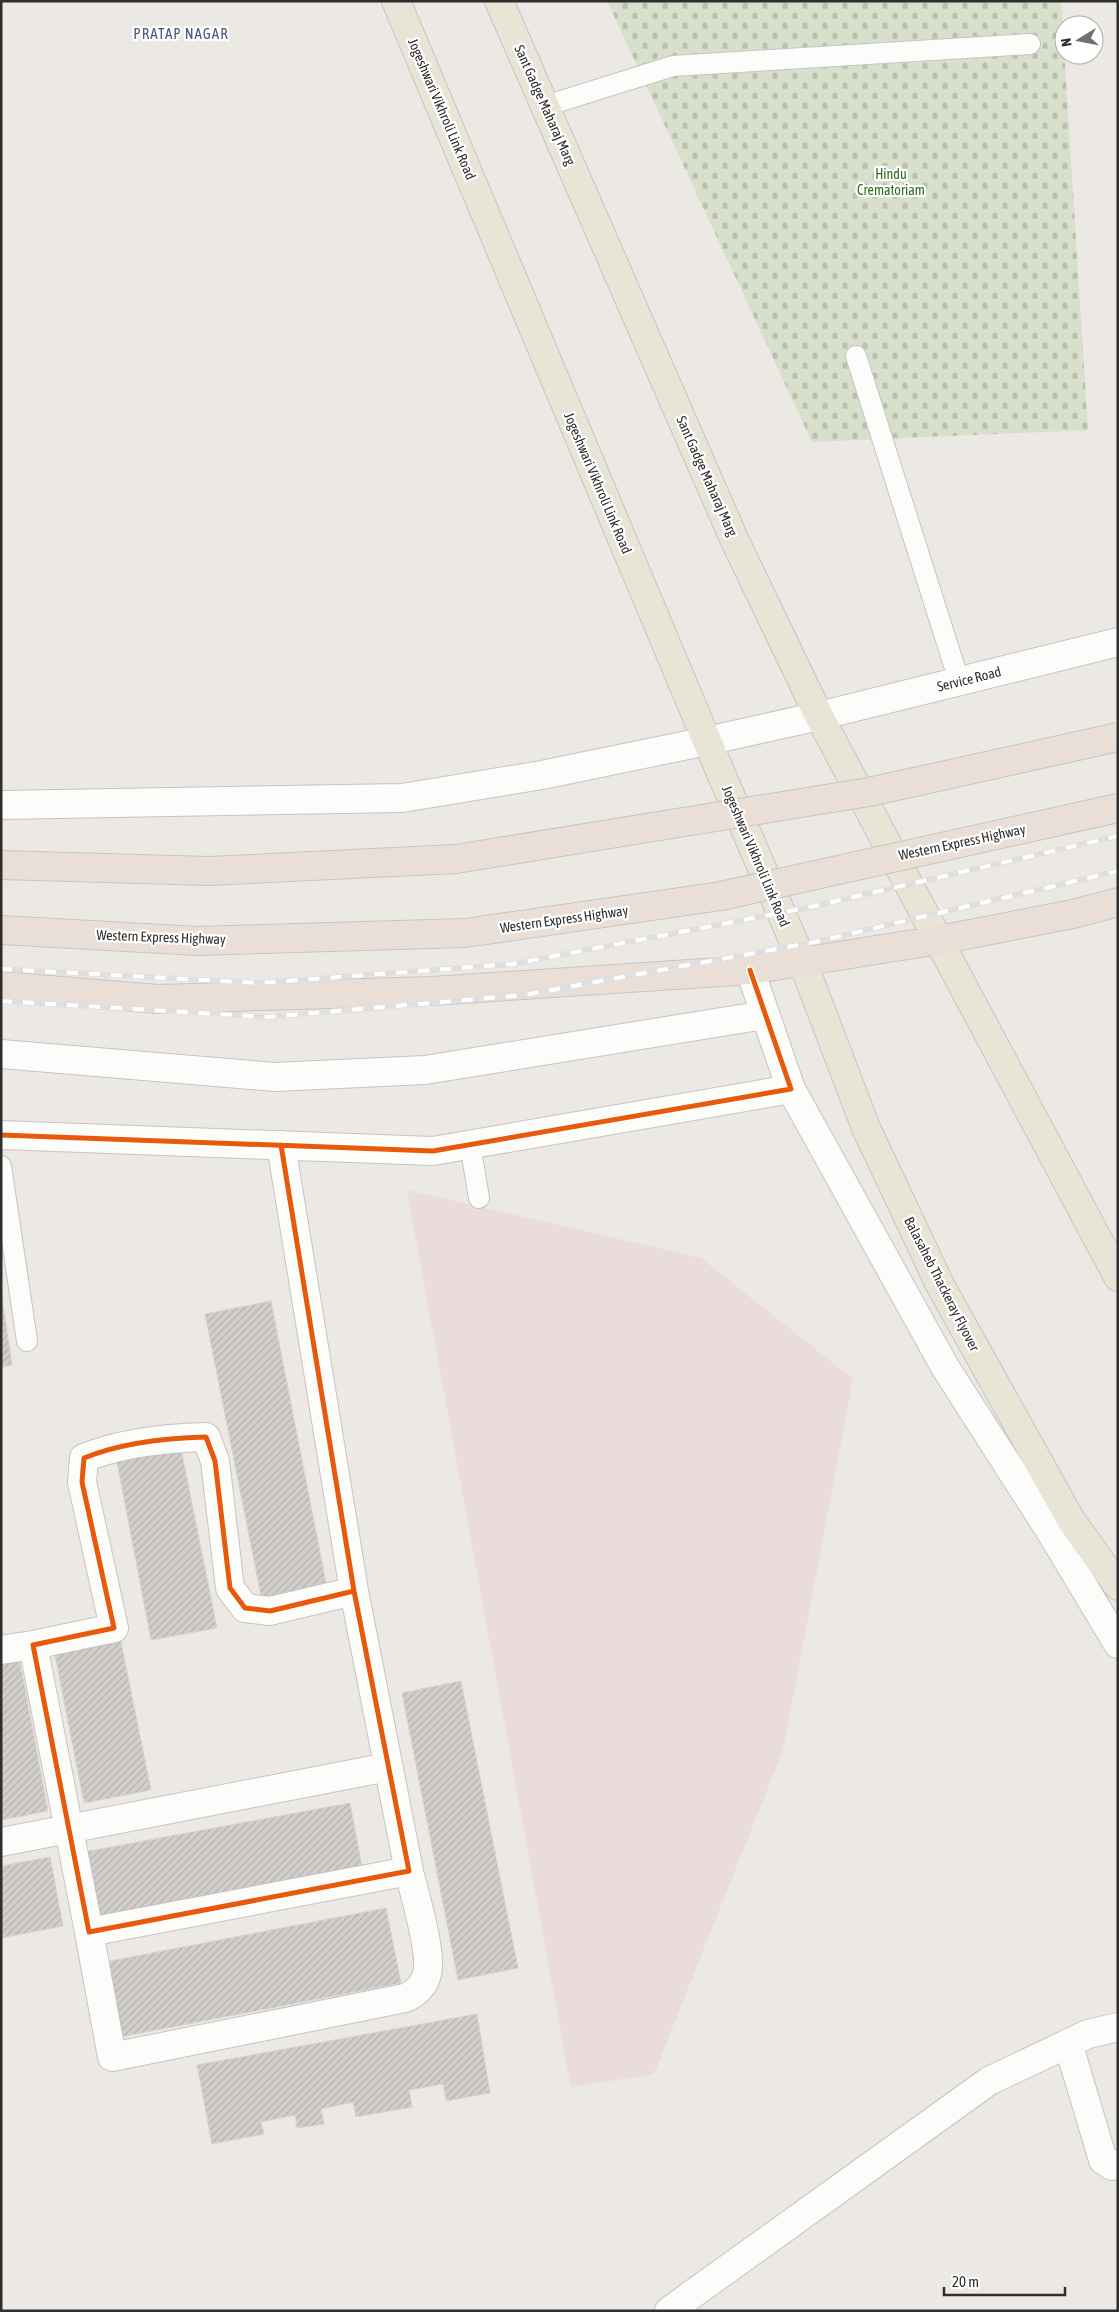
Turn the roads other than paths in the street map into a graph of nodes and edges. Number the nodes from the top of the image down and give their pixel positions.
1 (396, 1) edge
2 (499, 1) edge
3 (1030, 44) dead end
4 (545, 106) junction
5 (856, 356) dead end
6 (1118, 642) edge
7 (959, 682) junction
8 (819, 716) junction
9 (1118, 737) edge
10 (707, 741) junction
11 (1, 805) edge
12 (1118, 808) edge
13 (1, 865) edge
14 (1118, 902) edge
15 (1, 930) edge
16 (939, 940) junction
17 (803, 963) junction
18 (750, 970) junction
19 (1, 986) edge
20 (765, 1015) junction
21 (1, 1054) edge
22 (791, 1089) junction
23 (1, 1135) edge
24 (470, 1144) junction
25 (281, 1145) junction
26 (1, 1166) edge
27 (479, 1198) dead end
28 (5, 1214) edge
29 (1118, 1277) edge
30 (27, 1341) dead end
31 (1118, 1586) edge
32 (354, 1591) junction
33 (1118, 1644) edge
34 (33, 1645) junction
35 (1, 1650) edge
36 (388, 1767) junction
37 (68, 1828) junction
38 (1, 1842) edge
39 (408, 1870) junction
40 (89, 1932) junction
41 (1118, 2027) edge
42 (1068, 2043) junction
43 (1118, 2164) edge
44 (669, 2311) edge

1 - 10 main road, Jogeshwari Vikhroli Link Road
2 - 4 main road, Sant Gadge Maharaj Marg
3 - 4 lane
4 - 8 main road, Sant Gadge Maharaj Marg
5 - 7 lane
6 - 7 street, Service Road
7 - 8 street, Service Road
8 - 10 street, Service Road
8 - 16 main road, Sant Gadge Maharaj Marg
9 - 13 highway, bridge
10 - 11 street, Service Road
10 - 17 main road, Jogeshwari Vikhroli Link Road
12 - 15 highway, Western Express Highway, bridge
14 - 16 highway
16 - 17 highway
16 - 29 main road
17 - 18 highway
17 - 31 main road, Balasaheb Thackeray Flyover
18 - 19 highway
18 - 20 street
20 - 21 street
20 - 22 street
22 - 24 street
22 - 33 street
23 - 25 street
24 - 25 street
24 - 27 lane
25 - 32 street
26 - 28 lane
28 - 30 lane
32 - 34 street
32 - 36 street
34 - 35 street
34 - 37 street
36 - 37 street
36 - 39 street
37 - 38 street
37 - 40 street
39 - 40 street
39 - 40 street
41 - 42 street
42 - 43 street
42 - 44 street

